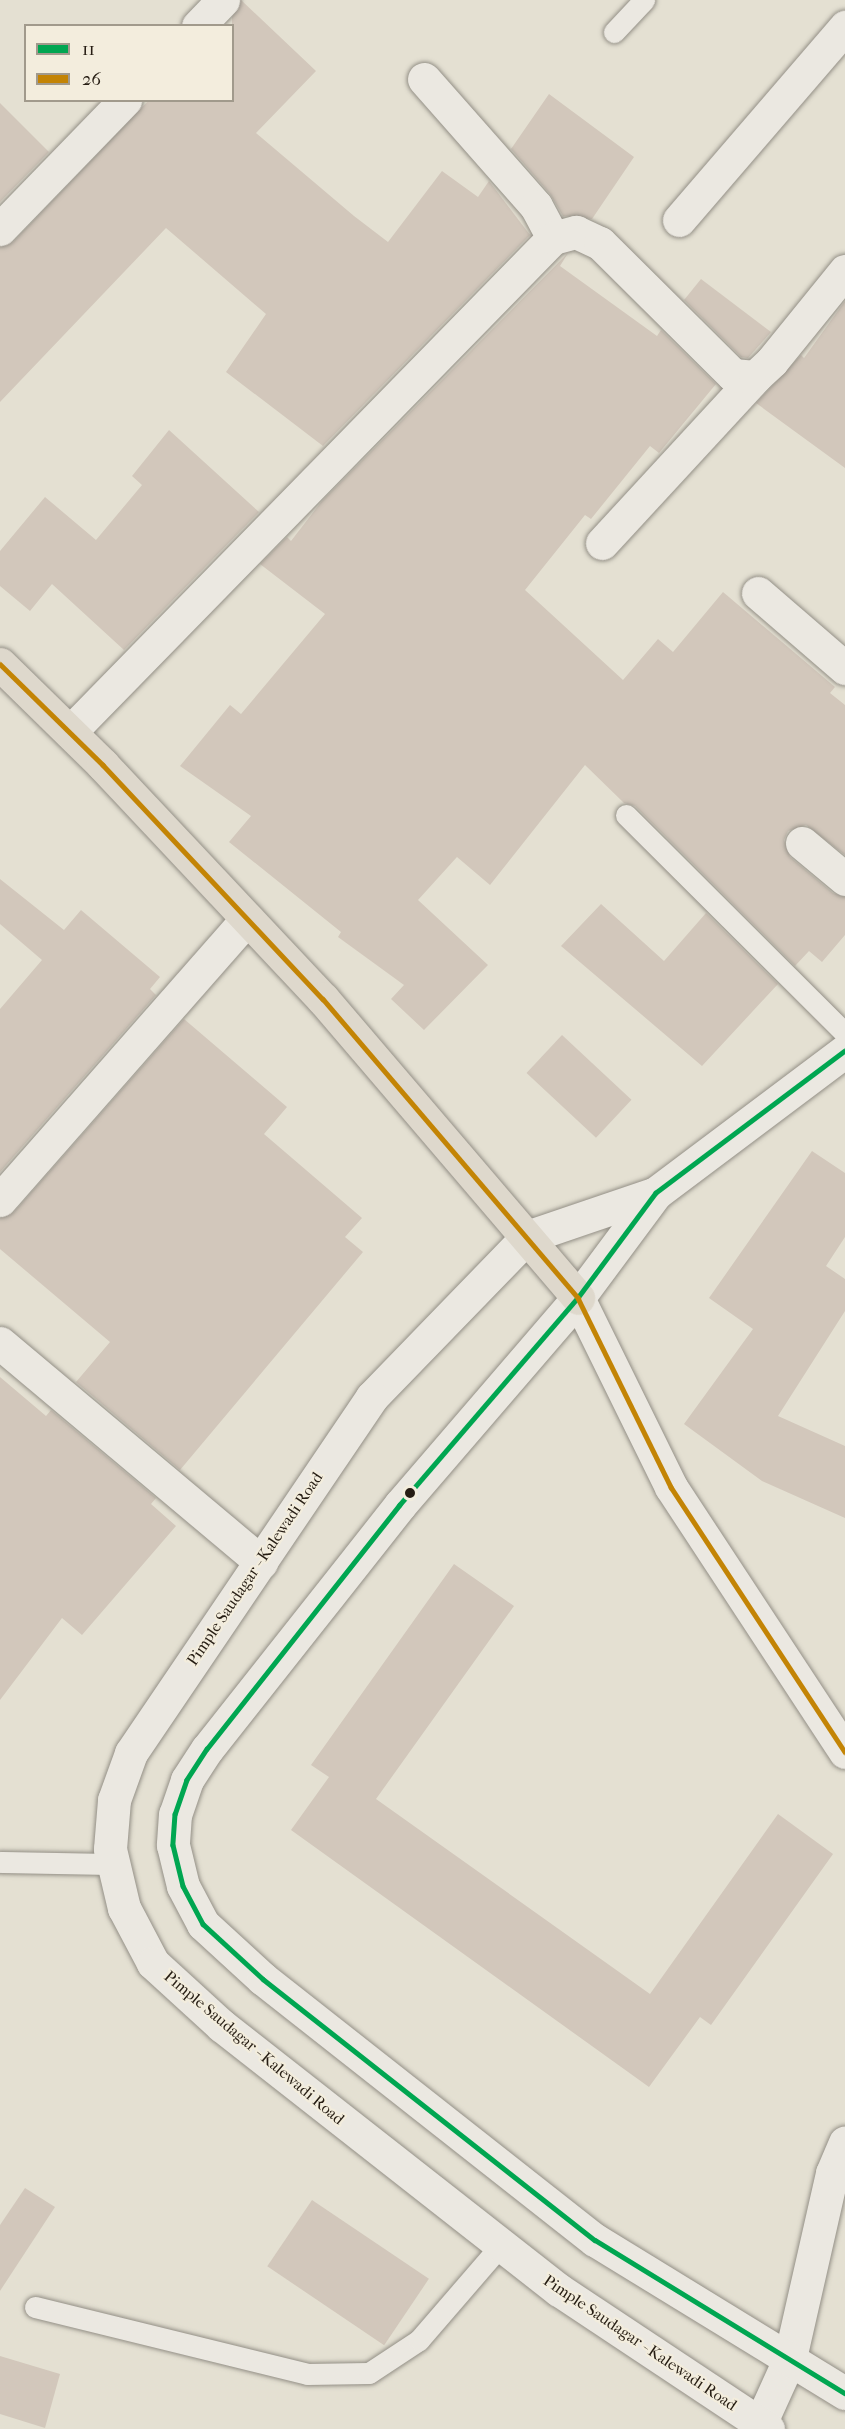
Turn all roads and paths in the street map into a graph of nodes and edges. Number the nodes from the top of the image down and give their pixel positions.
1 (223, 0) edge
2 (644, 0) edge
3 (200, 24) edge
4 (845, 27) edge
5 (614, 32) dead end
6 (424, 79) dead end
7 (123, 102) edge
8 (679, 220) dead end
9 (0, 229) edge
10 (553, 238) junction
11 (845, 271) edge
12 (755, 376) junction
13 (602, 543) dead end
14 (758, 593) dead end
15 (0, 664) edge
16 (845, 668) edge
17 (70, 732) junction
18 (626, 815) dead end
19 (802, 843) dead end
20 (845, 879) edge
21 (247, 919) junction
22 (845, 1033) edge
23 (845, 1051) edge
24 (656, 1193) junction
25 (0, 1200) edge
26 (527, 1237) junction
27 (578, 1298) junction
28 (0, 1343) edge
29 (261, 1562) junction
30 (845, 1752) edge
31 (0, 1862) edge
32 (113, 1864) junction
33 (845, 2143) edge
34 (501, 2245) junction
35 (35, 2307) dead end
36 (790, 2358) junction
37 (845, 2392) edge
38 (764, 2427) edge

1 - 3 street
2 - 5 lane
4 - 8 street
6 - 10 street
7 - 9 street
10 - 12 street
10 - 17 street
11 - 12 street
12 - 13 street
14 - 16 street
15 - 17 main road
17 - 21 main road
18 - 22 lane
19 - 20 street
21 - 25 street
21 - 26 main road
23 - 24 street
24 - 26 street
24 - 27 street
26 - 27 main road
26 - 29 street, Pimple Saudagar - Kalewadi Road
27 - 30 street
27 - 36 street
28 - 29 street
29 - 32 street, Pimple Saudagar - Kalewadi Road
31 - 32 lane
32 - 34 street, Pimple Saudagar - Kalewadi Road
33 - 36 street
34 - 35 lane
34 - 38 street, Pimple Saudagar - Kalewadi Road
36 - 37 street
36 - 38 street

